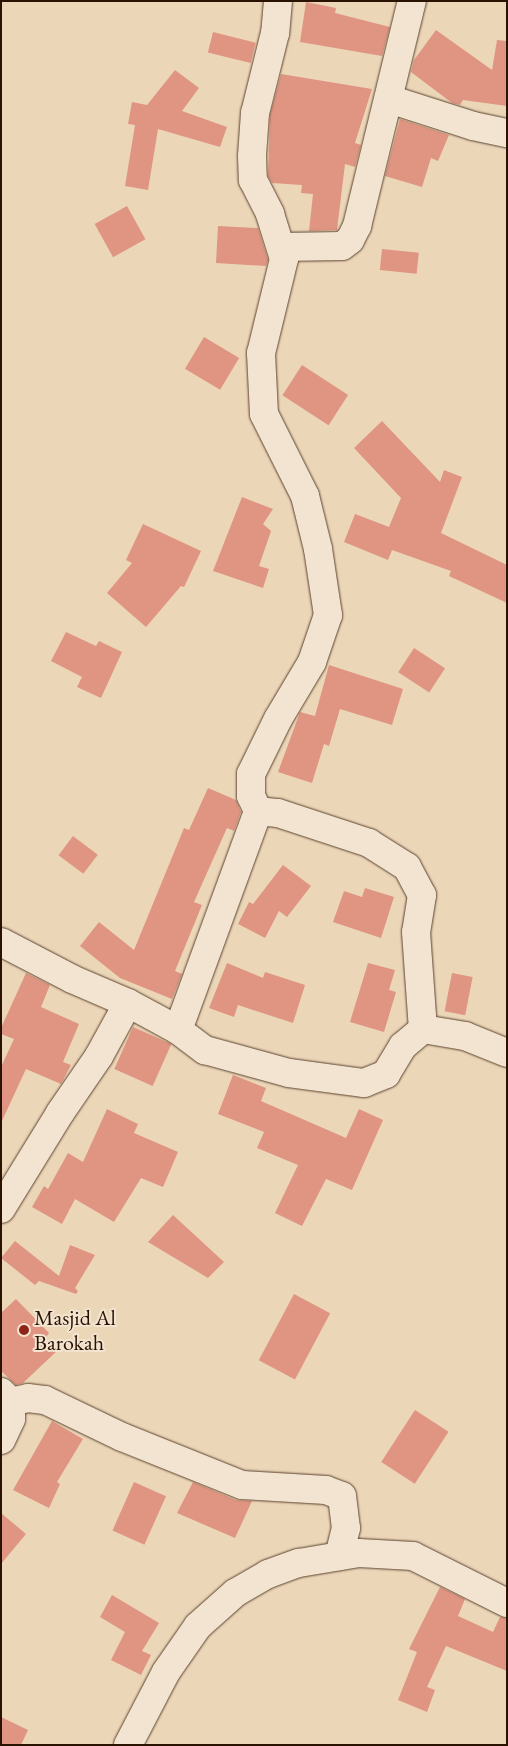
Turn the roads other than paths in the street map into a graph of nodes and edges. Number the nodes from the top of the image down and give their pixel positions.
1 (278, 1) edge
2 (412, 1) edge
3 (389, 99) junction
4 (507, 133) edge
5 (281, 247) junction
6 (258, 810) junction
7 (1, 942) edge
8 (128, 1003) junction
9 (423, 1029) junction
10 (178, 1030) junction
11 (507, 1053) edge
12 (1, 1209) edge
13 (6, 1397) edge
14 (1, 1440) edge
15 (339, 1556) junction
16 (507, 1603) edge
17 (128, 1745) edge

1 - 5 street
2 - 3 street
3 - 4 street
3 - 5 street
5 - 6 street
6 - 9 street
6 - 10 street
7 - 8 street
8 - 10 street
8 - 12 street
9 - 10 street
9 - 11 street
13 - 14 street
13 - 15 street
15 - 16 street
15 - 17 street

